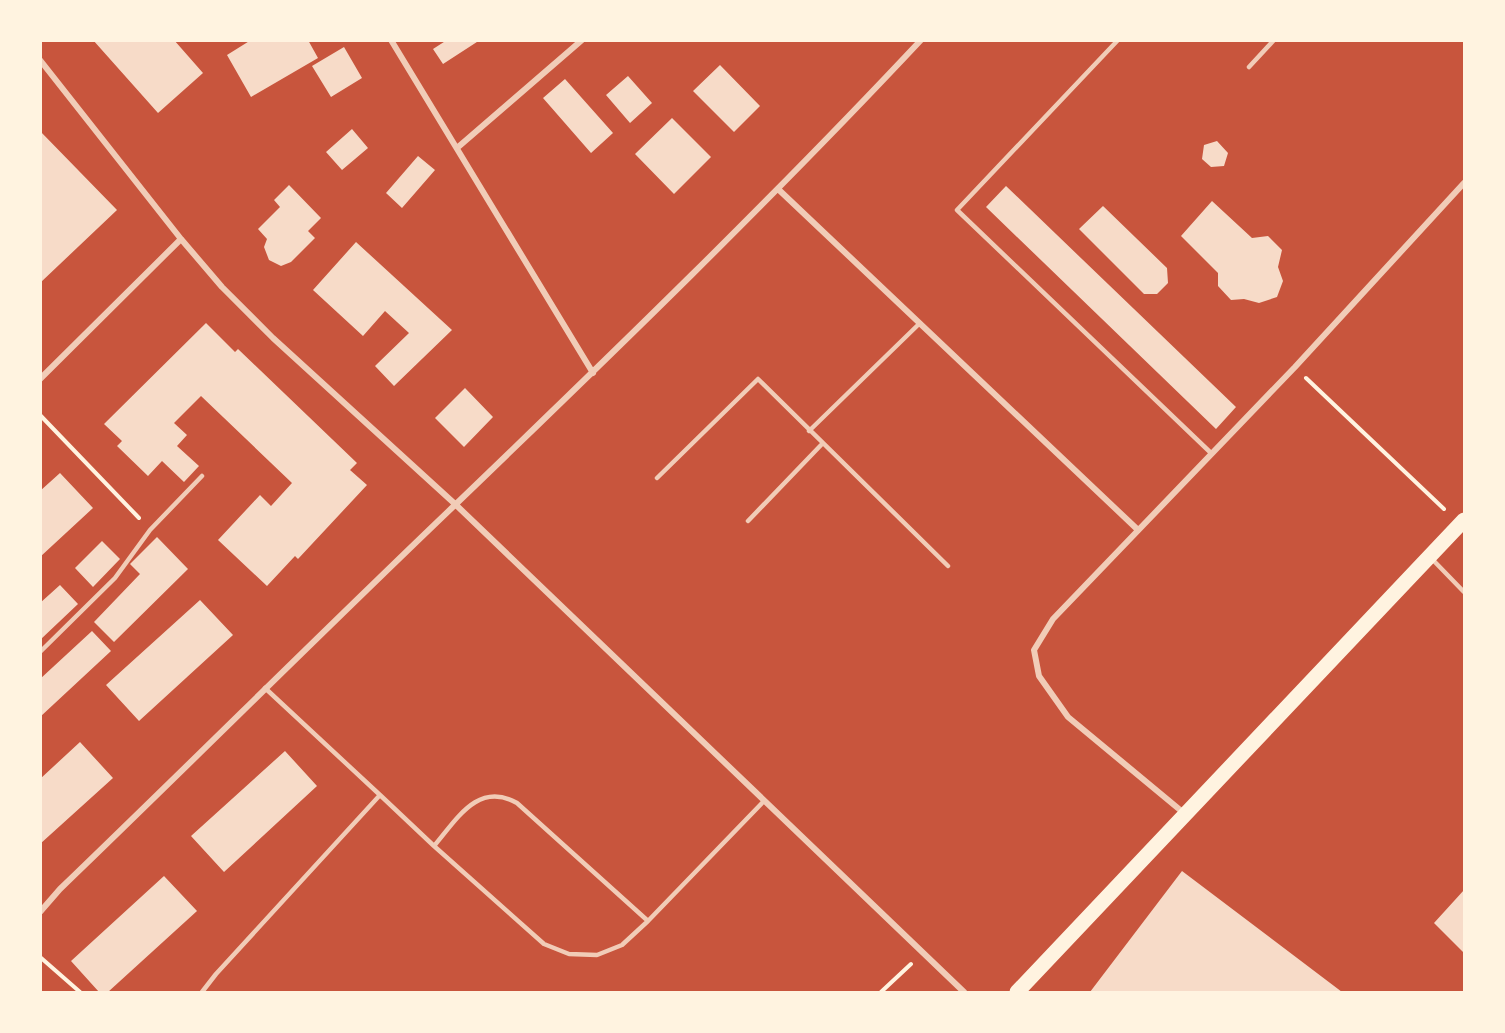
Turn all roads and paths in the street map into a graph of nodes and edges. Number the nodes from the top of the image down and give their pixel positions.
1 (391, 40) edge
2 (582, 40) edge
3 (921, 40) edge
4 (1118, 40) edge
5 (1274, 40) edge
6 (40, 60) edge
7 (1249, 67) dead end
8 (457, 148) junction
9 (1464, 183) edge
10 (778, 189) junction
11 (181, 239) junction
12 (920, 323) junction
13 (1295, 367) junction
14 (594, 373) junction
15 (40, 379) edge
16 (40, 414) edge
17 (809, 431) junction
18 (822, 444) junction
19 (1211, 453) junction
20 (202, 476) dead end
21 (657, 478) dead end
22 (455, 504) junction
23 (748, 521) dead end
24 (1462, 522) edge
25 (150, 530) junction
26 (1137, 530) junction
27 (1430, 557) junction
28 (948, 566) dead end
29 (1464, 592) edge
30 (40, 652) edge
31 (265, 688) junction
32 (380, 795) junction
33 (763, 802) junction
34 (1185, 814) junction
35 (434, 846) junction
36 (40, 912) edge
37 (648, 921) junction
38 (922, 953) junction
39 (40, 957) edge
40 (80, 993) edge
41 (202, 993) edge
42 (881, 993) edge
43 (964, 993) edge
44 (1017, 993) edge

1 - 8 street
2 - 8 street
3 - 10 street
4 - 19 lane
5 - 7 lane
6 - 11 street
8 - 14 street
9 - 13 street
10 - 12 street
10 - 14 street
11 - 15 street
11 - 22 street
12 - 17 lane
12 - 26 street
13 - 19 street
13 - 24 path
14 - 22 street
16 - 25 path
17 - 18 lane
17 - 21 lane
18 - 23 lane
18 - 28 lane
19 - 26 street
20 - 25 lane
22 - 31 street
22 - 33 street
24 - 27 main road
25 - 30 lane
26 - 34 street
27 - 29 lane
27 - 34 main road
31 - 32 lane
31 - 36 street
32 - 35 lane
32 - 41 lane
33 - 37 lane
33 - 38 street
34 - 44 main road
35 - 37 lane
35 - 37 lane
38 - 42 path
38 - 43 street
39 - 40 path

